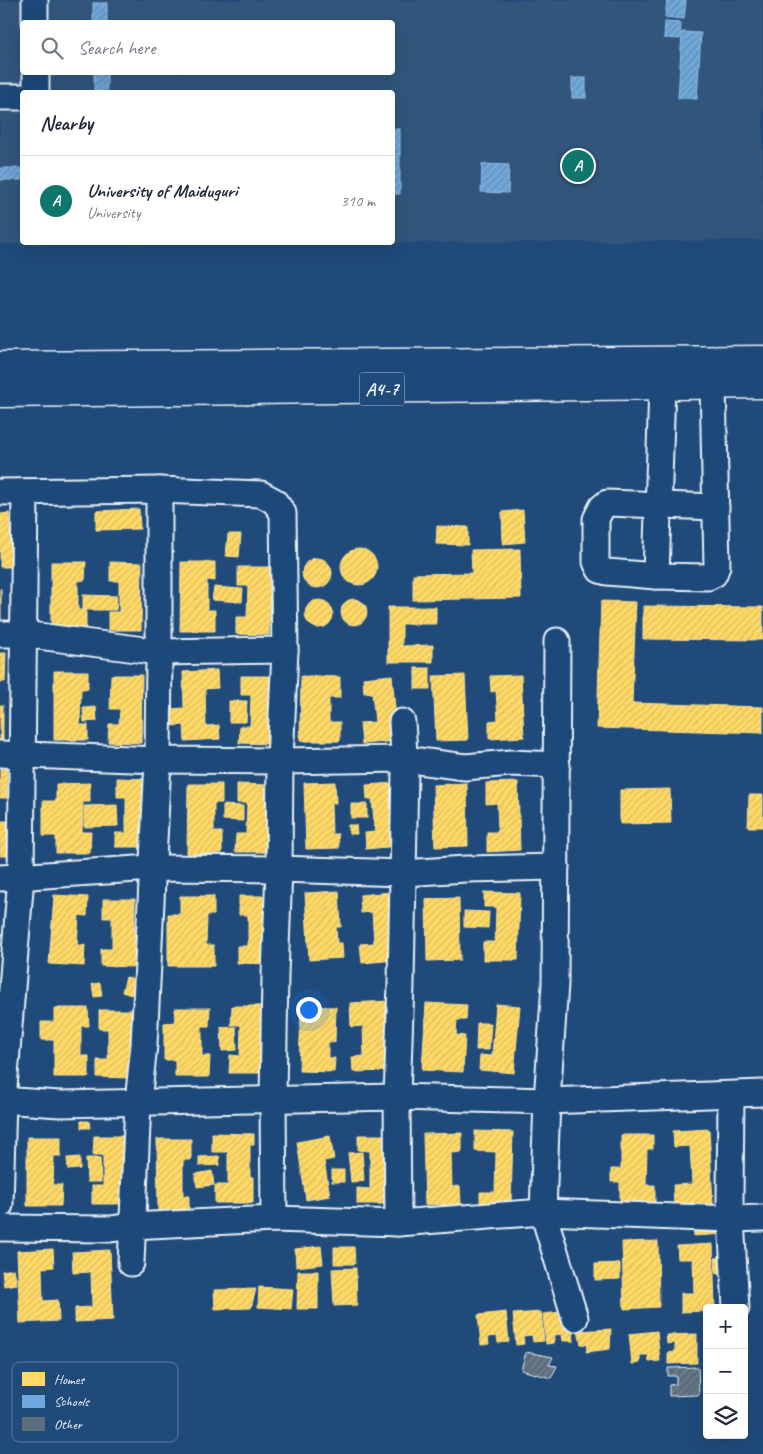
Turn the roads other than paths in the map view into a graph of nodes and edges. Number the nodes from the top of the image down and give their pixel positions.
1 (35, 0) edge
2 (35, 20) edge
3 (36, 75) edge
4 (36, 90) edge
5 (0, 97) edge
6 (20, 97) edge
7 (763, 360) edge
8 (0, 366) edge
9 (763, 384) edge
10 (713, 385) junction
11 (662, 386) junction
12 (0, 393) edge
13 (159, 490) junction
14 (0, 492) edge
15 (25, 492) junction
16 (658, 504) junction
17 (716, 507) junction
18 (656, 576) junction
19 (12, 634) edge
20 (557, 641) dead end
21 (285, 650) junction
22 (160, 652) junction
23 (402, 722) dead end
24 (11, 754) edge
25 (404, 759) junction
26 (158, 760) junction
27 (280, 761) junction
28 (557, 765) junction
29 (556, 867) junction
30 (152, 868) junction
31 (279, 869) junction
32 (403, 873) junction
33 (11, 878) edge
34 (763, 1093) edge
35 (731, 1095) junction
36 (397, 1096) junction
37 (273, 1099) junction
38 (2, 1100) edge
39 (547, 1101) junction
40 (138, 1102) junction
41 (0, 1205) edge
42 (543, 1212) junction
43 (731, 1218) junction
44 (763, 1218) edge
45 (274, 1219) junction
46 (398, 1223) junction
47 (131, 1226) junction
48 (0, 1228) edge
49 (130, 1263) dead end
50 (736, 1304) edge
51 (575, 1318) dead end

1 - 2 street
3 - 4 street
5 - 6 street
7 - 8 highway, A4-7
9 - 10 highway, A4-7
10 - 11 highway, A4-7
10 - 17 street
11 - 12 highway, A4-7
11 - 16 street
13 - 15 street
13 - 21 street
13 - 22 street
14 - 15 street
15 - 19 street
16 - 17 street
16 - 18 street
16 - 18 street
17 - 18 street
19 - 22 street
19 - 24 street
20 - 28 street
21 - 22 street
21 - 27 street
22 - 26 street
23 - 25 street
24 - 26 street
24 - 33 street
25 - 27 street
25 - 28 street
25 - 32 street
26 - 27 street
26 - 30 street
27 - 31 street
28 - 29 street
29 - 32 street
29 - 39 street
30 - 31 street
30 - 33 street
30 - 40 street
31 - 32 street
31 - 37 street
32 - 36 street
33 - 38 street
34 - 35 street
35 - 39 street
35 - 43 street
36 - 37 street
36 - 39 street
36 - 46 street
37 - 40 street
37 - 45 street
38 - 40 street
38 - 41 street
39 - 42 street
40 - 47 street
42 - 43 street
42 - 46 street
42 - 51 street
43 - 44 street
43 - 50 street
45 - 46 street
45 - 47 street
47 - 48 street
47 - 49 street

